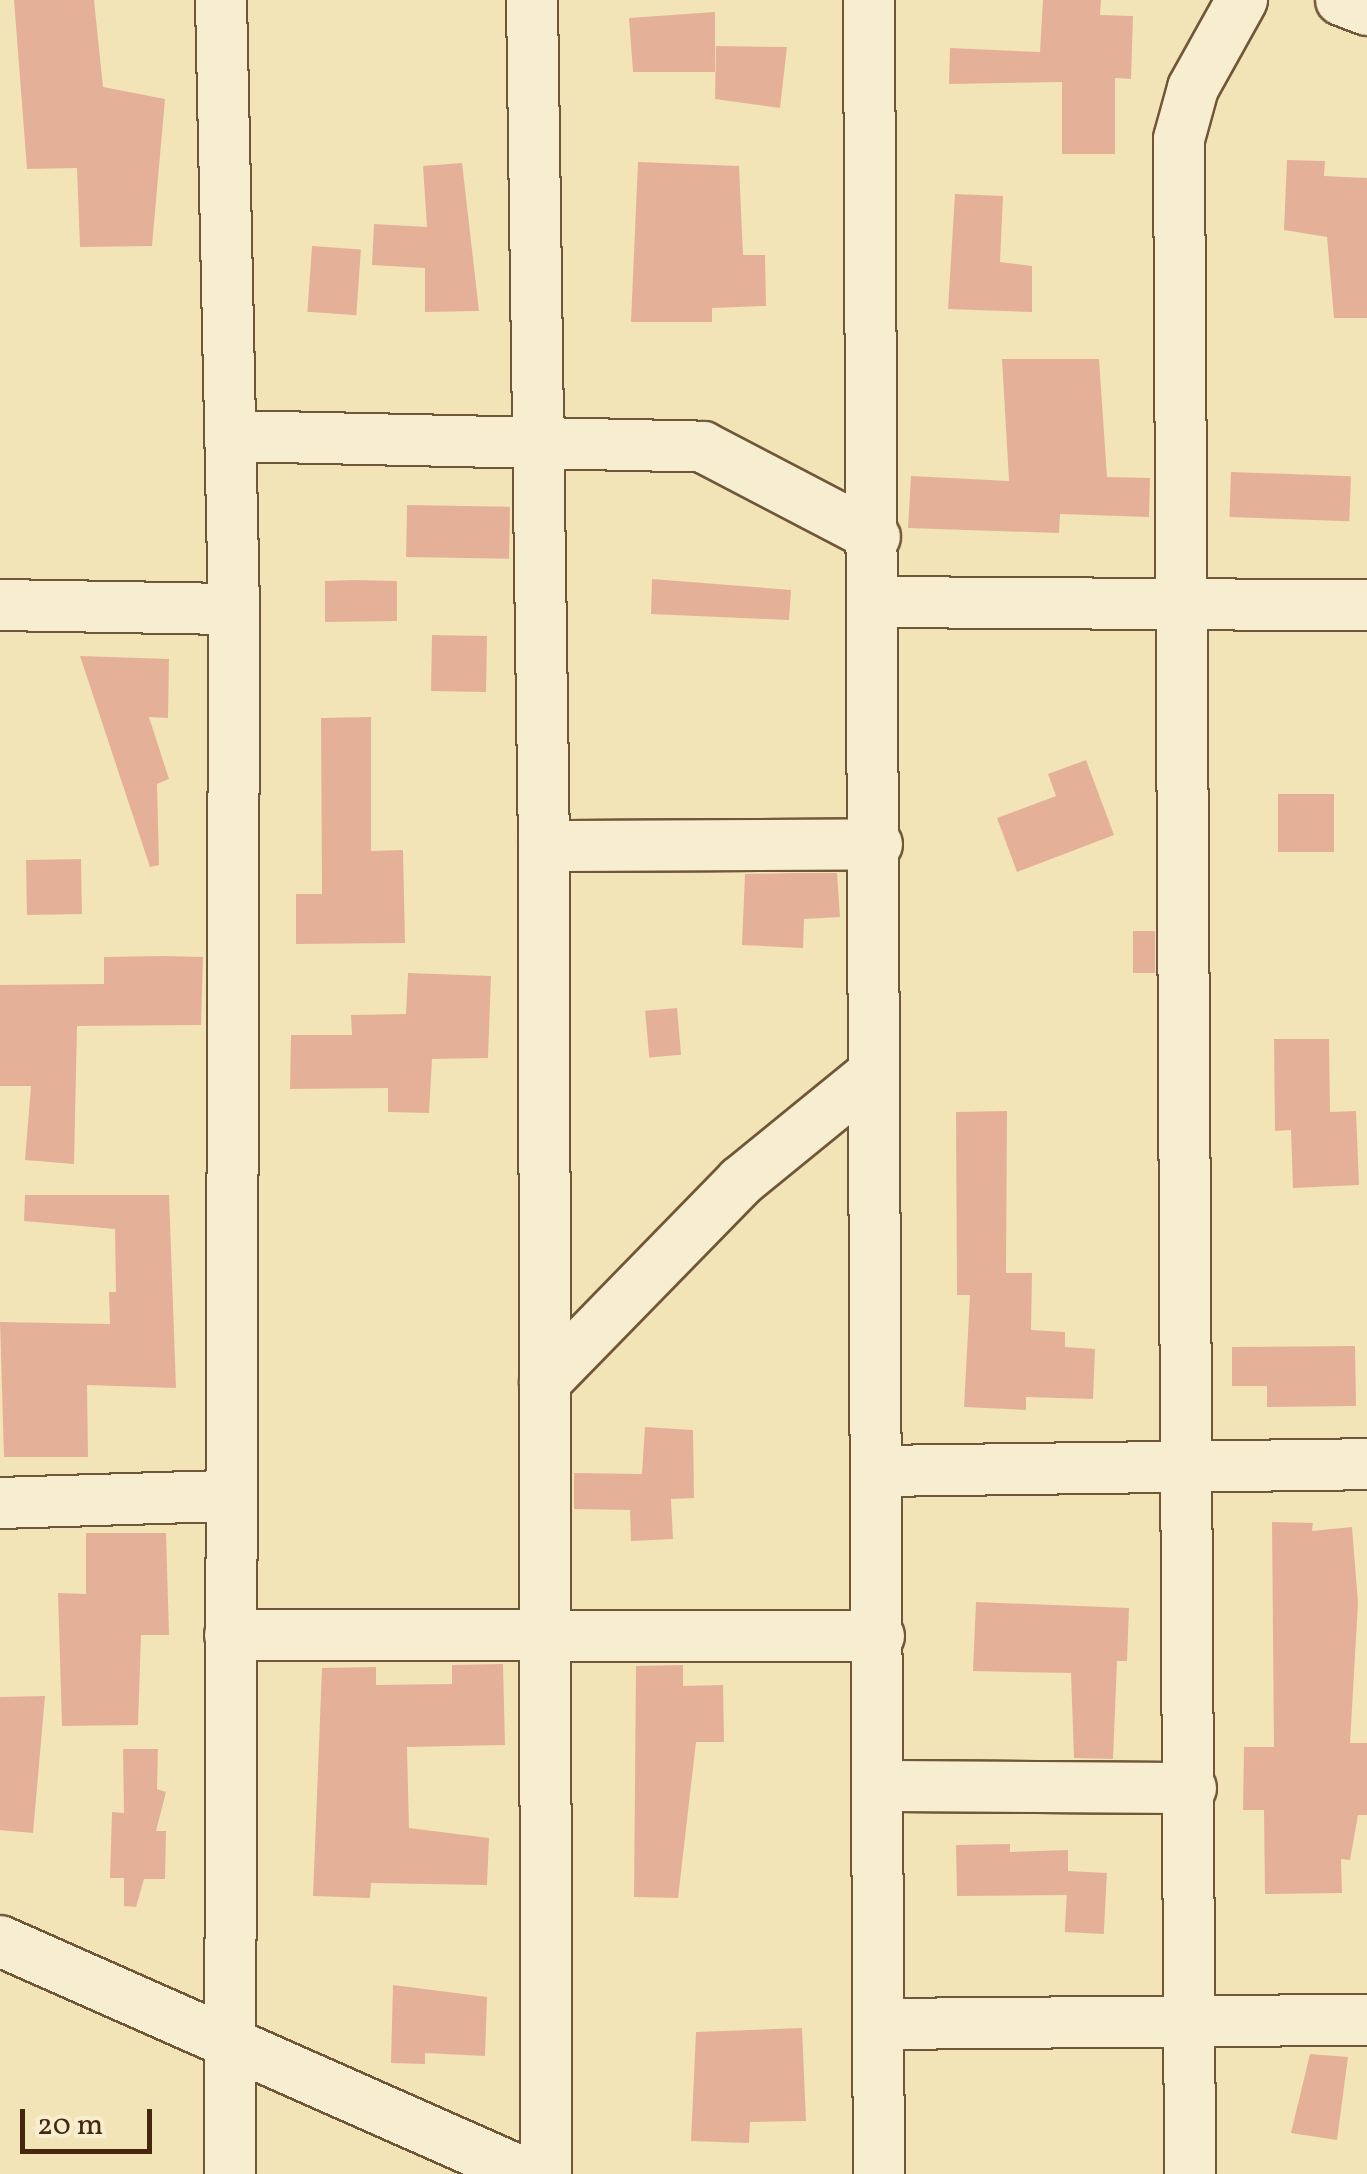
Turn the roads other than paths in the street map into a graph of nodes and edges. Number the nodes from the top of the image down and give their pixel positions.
1 (221, 0) edge
2 (532, 0) edge
3 (869, 0) edge
4 (1242, 0) edge
5 (1341, 0) edge
6 (1367, 10) edge
7 (233, 436) junction
8 (539, 439) junction
9 (875, 537) junction
10 (876, 602) junction
11 (0, 604) edge
12 (1367, 605) edge
13 (1182, 606) junction
14 (234, 609) junction
15 (876, 844) junction
16 (544, 846) junction
17 (871, 1075) junction
18 (546, 1382) junction
19 (1367, 1464) edge
20 (1187, 1467) junction
21 (878, 1471) junction
22 (228, 1496) junction
23 (0, 1503) edge
24 (230, 1635) junction
25 (548, 1636) junction
26 (879, 1636) junction
27 (882, 1786) junction
28 (1190, 1788) junction
29 (0, 1941) edge
30 (1367, 2020) edge
31 (880, 2024) junction
32 (1189, 2024) junction
33 (227, 2046) junction
34 (230, 2174) edge
35 (526, 2174) edge
36 (546, 2174) edge
37 (878, 2174) edge
38 (1190, 2174) edge

1 - 7 street
2 - 8 street
3 - 9 street
4 - 13 street
5 - 6 street
7 - 8 street
7 - 14 street
8 - 9 street
8 - 16 street
9 - 10 street
10 - 13 street
10 - 15 street
11 - 14 street
12 - 13 street
13 - 20 street
14 - 22 street
15 - 16 street
15 - 17 street
16 - 18 street
17 - 18 street
17 - 21 street
18 - 25 street
19 - 20 street
20 - 21 street
20 - 28 street
21 - 26 street
22 - 23 street
22 - 24 street
24 - 25 street
24 - 33 street
25 - 26 street
25 - 36 street
26 - 27 street
27 - 28 street
27 - 31 street
28 - 32 street
29 - 33 street
30 - 32 street
31 - 32 street
31 - 37 street
32 - 38 street
33 - 34 street
33 - 35 street

